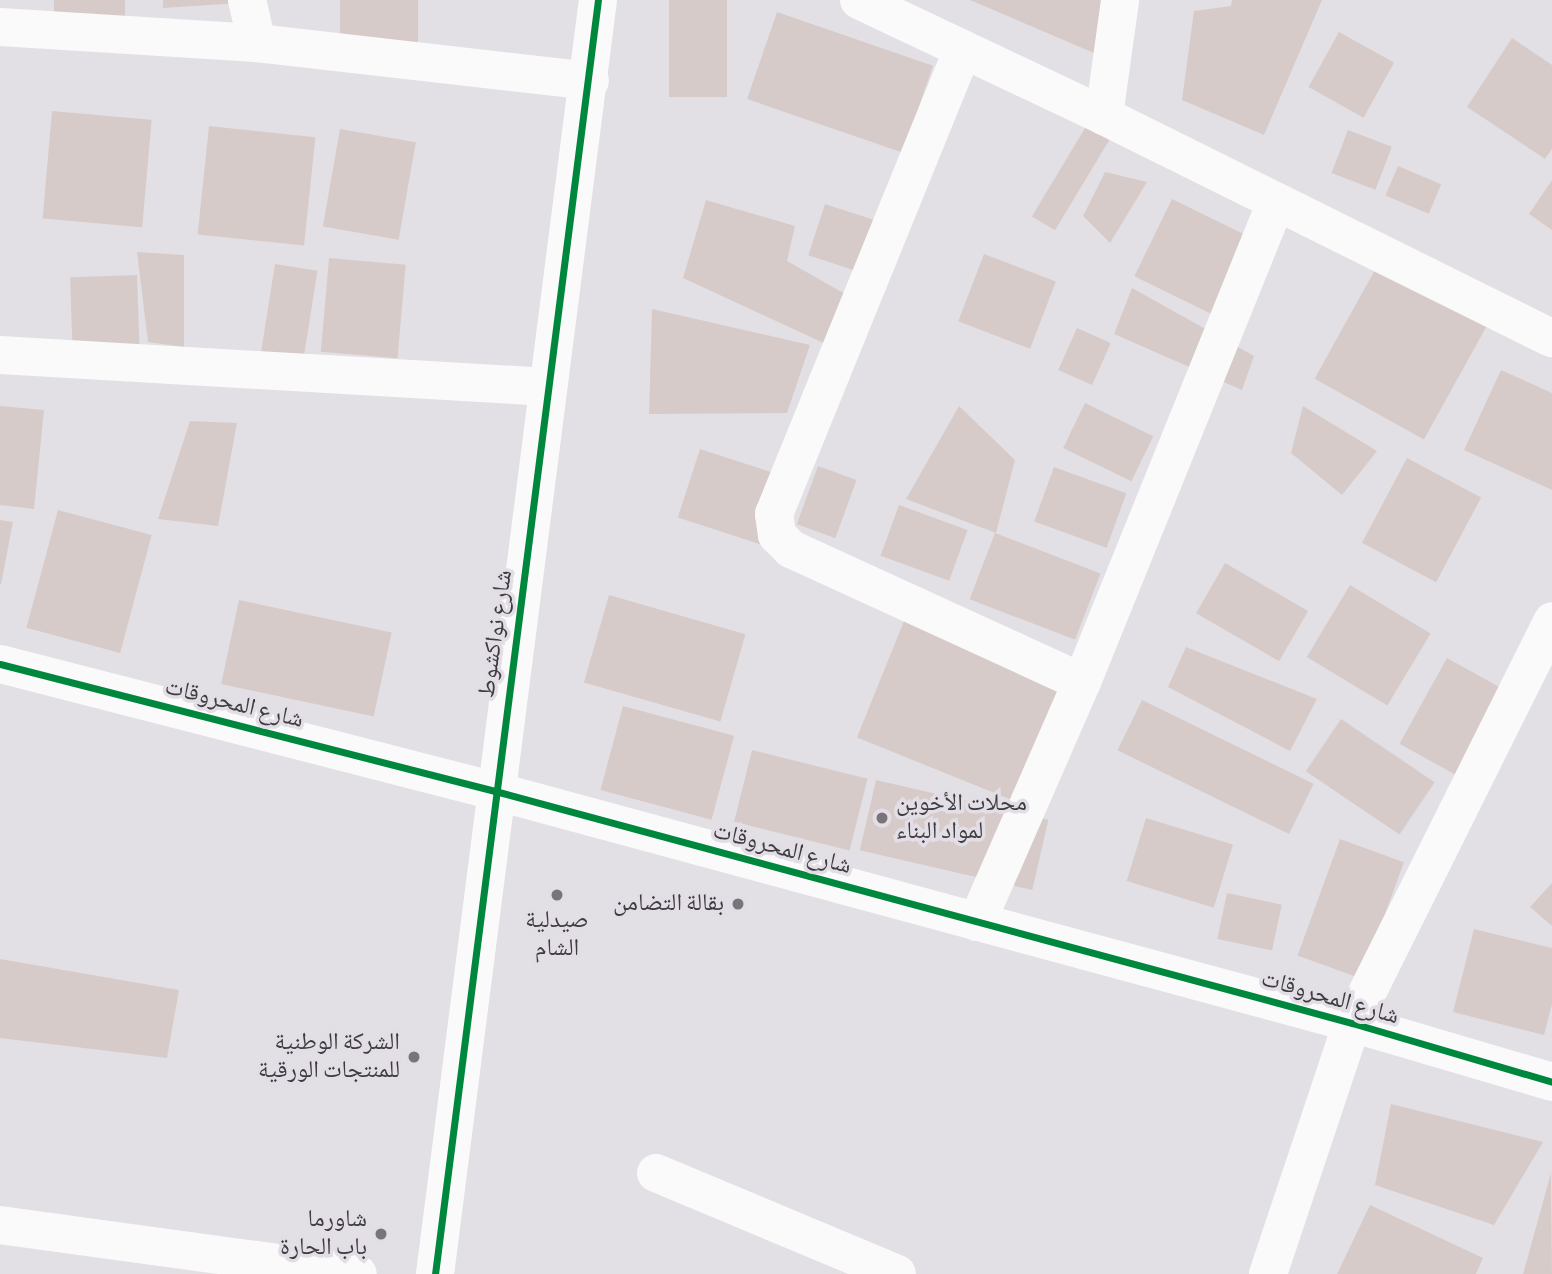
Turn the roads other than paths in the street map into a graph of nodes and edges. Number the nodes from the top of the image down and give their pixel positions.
1 (247, 0) edge
2 (598, 0) edge
3 (859, 0) edge
4 (1120, 0) edge
5 (0, 27) edge
6 (257, 43) junction
7 (963, 49) junction
8 (590, 81) junction
9 (1104, 116) junction
10 (1276, 202) junction
11 (1552, 338) edge
12 (0, 355) edge
13 (548, 387) junction
14 (1552, 621) edge
15 (0, 664) edge
16 (1082, 682) junction
17 (495, 791) junction
18 (977, 922) junction
19 (1352, 1023) junction
20 (1552, 1082) edge
21 (656, 1173) dead end
22 (0, 1226) edge
23 (358, 1274) edge
24 (435, 1274) edge
25 (897, 1274) edge
26 (1268, 1274) edge

1 - 6 street
2 - 8 street, شارع نواكشوط
3 - 7 street
4 - 9 street
5 - 6 street
6 - 8 street
7 - 9 street
7 - 16 street
8 - 13 street, شارع نواكشوط
9 - 10 street
10 - 11 street
10 - 16 street
12 - 13 street
13 - 17 street, شارع نواكشوط
14 - 19 street
15 - 17 street, شارع المحروقات
16 - 18 street
17 - 18 street, شارع المحروقات
17 - 24 street, شارع نواكشوط
18 - 19 street, شارع المحروقات
19 - 20 street, شارع المحروقات
19 - 26 street
21 - 25 street
22 - 23 street

